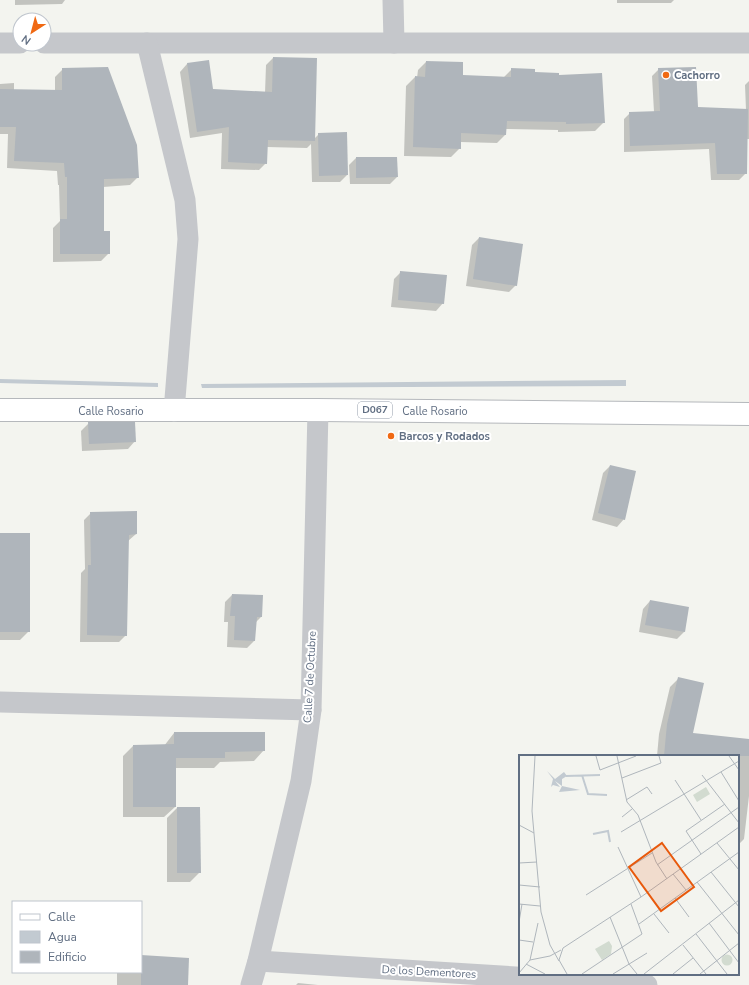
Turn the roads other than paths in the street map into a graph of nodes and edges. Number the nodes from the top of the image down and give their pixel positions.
1 (393, 0) edge
2 (0, 43) edge
3 (12, 43) edge
4 (52, 43) edge
5 (147, 43) junction
6 (394, 43) junction
7 (749, 43) edge
8 (0, 410) edge
9 (318, 410) junction
10 (174, 411) junction
11 (749, 414) edge
12 (0, 702) edge
13 (311, 710) junction
14 (258, 961) junction
15 (251, 985) edge
16 (647, 985) edge

1 - 6 street
2 - 3 street
4 - 5 street
5 - 6 street
5 - 10 street
6 - 7 street
8 - 10 main road, Calle Rosario / D067
9 - 10 main road, Calle Rosario / D067
9 - 11 main road, Calle Rosario / D067
9 - 13 street, Calle 7 de Octubre
12 - 13 street
13 - 14 street, Calle 7 de Octubre
14 - 15 street, Calle 7 de Octubre
14 - 16 street, De los Dementores

